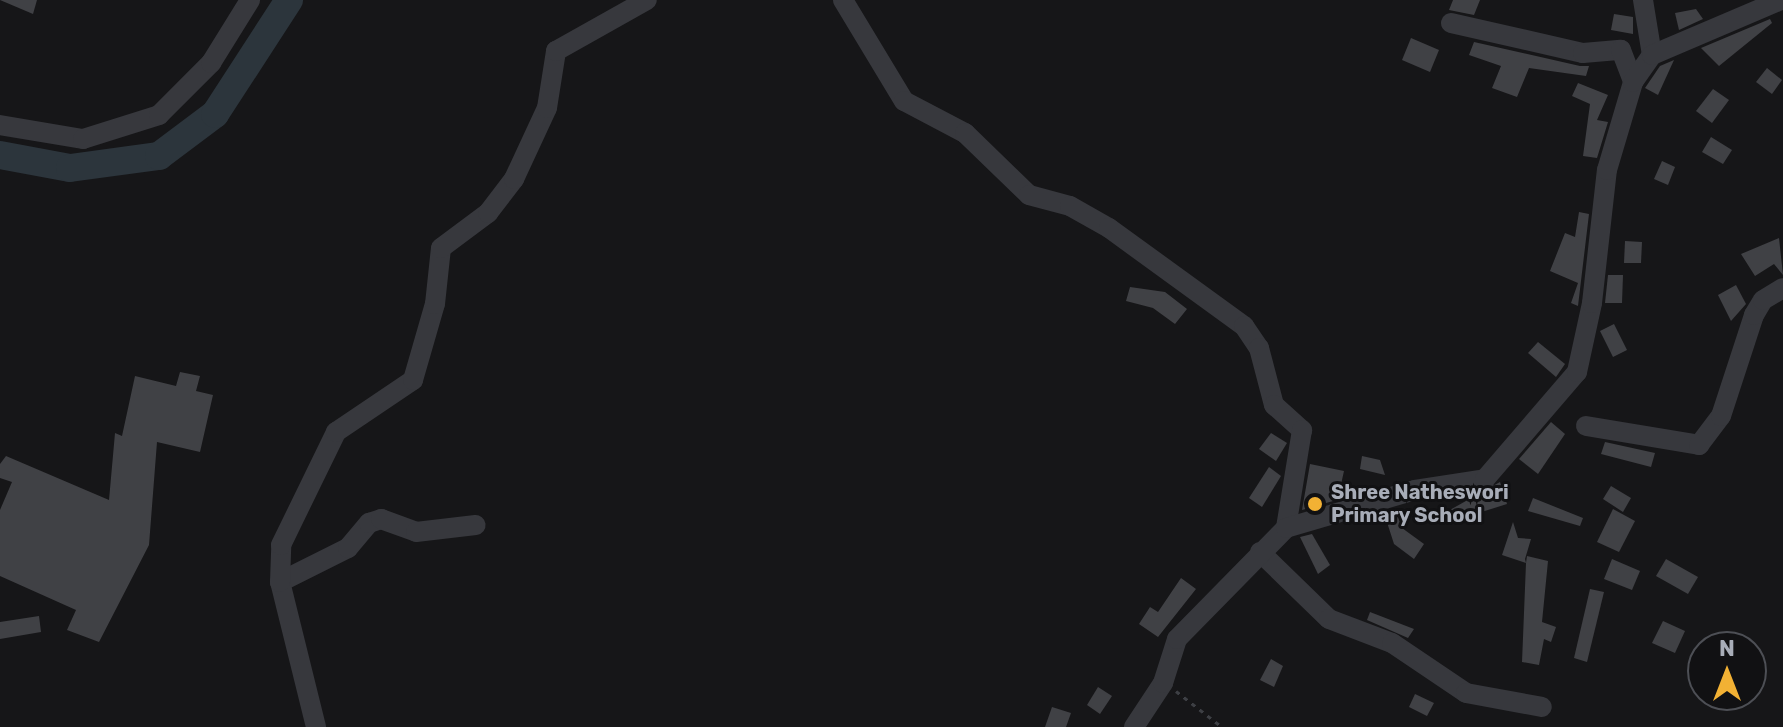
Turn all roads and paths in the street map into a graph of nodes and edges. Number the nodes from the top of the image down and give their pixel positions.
1 (250, 0) edge
2 (647, 0) edge
3 (843, 0) edge
4 (1643, 0) edge
5 (1781, 0) edge
6 (1451, 23) dead end
7 (1652, 55) junction
8 (1633, 82) junction
9 (0, 125) edge
10 (1783, 288) edge
11 (1586, 426) dead end
12 (476, 525) dead end
13 (1286, 528) junction
14 (1260, 552) junction
15 (280, 582) junction
16 (1163, 682) junction
17 (1542, 707) dead end
18 (316, 727) edge
19 (1134, 727) edge
20 (1222, 727) edge

1 - 9 street
2 - 15 street
3 - 13 street
4 - 7 street
5 - 7 street
6 - 8 street
7 - 8 street
8 - 13 street
10 - 11 street
12 - 15 street
13 - 14 street
14 - 16 street
14 - 17 street
15 - 18 street
16 - 19 street
16 - 20 path

